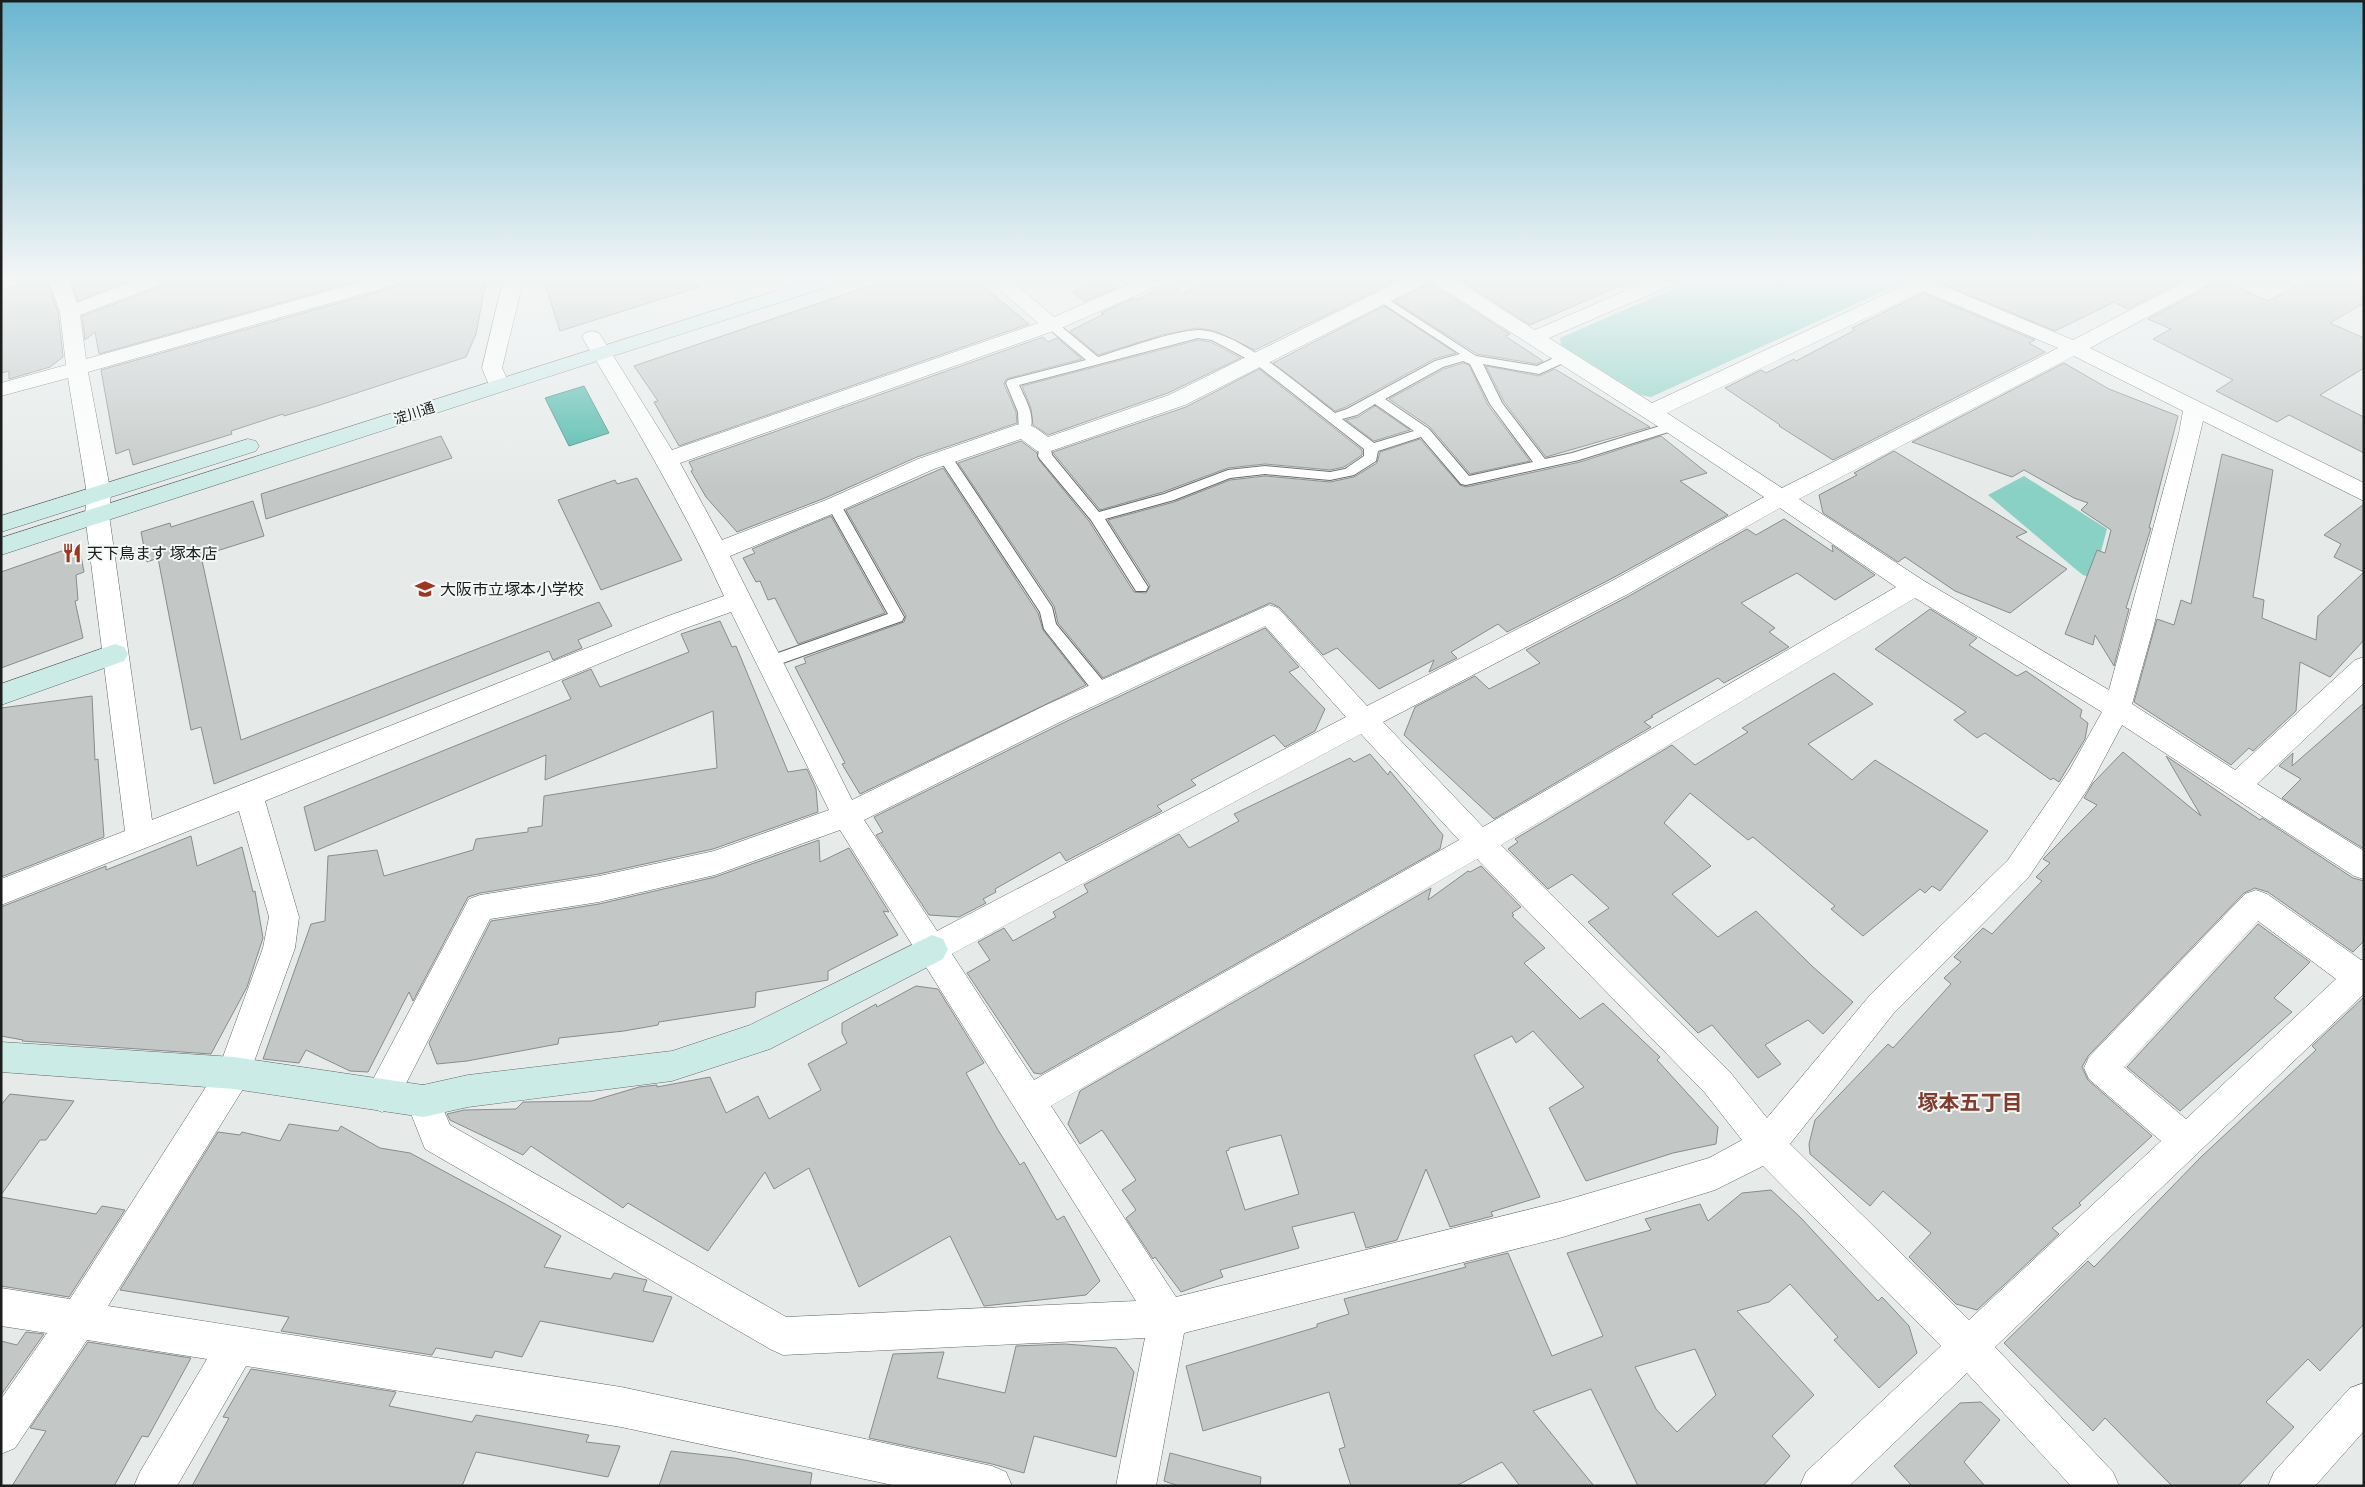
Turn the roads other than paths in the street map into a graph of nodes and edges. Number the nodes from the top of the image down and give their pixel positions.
1 (75, 350) edge
2 (140, 350) edge
3 (501, 350) edge
4 (579, 350) edge
5 (600, 350) edge
6 (982, 350) edge
7 (1083, 350) edge
8 (1131, 350) edge
9 (1241, 350) edge
10 (1274, 350) edge
11 (1459, 350) edge
12 (1555, 350) edge
13 (1779, 350) edge
14 (2066, 350) edge
15 (2080, 350) edge
16 (1566, 357) junction
17 (1471, 358) junction
18 (1257, 359) junction
19 (1095, 360) junction
20 (77, 368) junction
21 (496, 376) junction
22 (1, 390) edge
23 (1376, 399) junction
24 (2194, 409) junction
25 (1651, 412) junction
26 (1333, 418) junction
27 (1673, 426) junction
28 (1024, 430) junction
29 (1424, 432) junction
30 (1045, 446) junction
31 (1371, 448) junction
32 (945, 457) junction
33 (667, 460) junction
34 (1542, 464) junction
35 (2364, 493) edge
36 (1783, 497) junction
37 (98, 505) junction
38 (834, 505) junction
39 (1096, 517) junction
40 (1, 524) edge
41 (1, 546) edge
42 (716, 552) junction
43 (1141, 587) dead end
44 (1915, 587) junction
45 (738, 600) junction
46 (115, 654) junction
47 (769, 662) junction
48 (2364, 667) edge
49 (1102, 691) junction
50 (1, 695) edge
51 (2117, 708) junction
52 (1364, 720) junction
53 (2236, 786) junction
54 (249, 795) junction
55 (846, 816) junction
56 (140, 838) junction
57 (1479, 842) junction
58 (2364, 867) edge
59 (1, 892) edge
60 (932, 949) junction
61 (2361, 975) edge
62 (1, 1057) edge
63 (234, 1073) junction
64 (382, 1096) junction
65 (423, 1101) junction
66 (1028, 1101) junction
67 (2185, 1140) junction
68 (1767, 1145) junction
69 (1, 1308) edge
70 (1168, 1318) junction
71 (78, 1320) junction
72 (1967, 1345) junction
73 (236, 1347) junction
74 (2364, 1402) edge
75 (1, 1434) edge
76 (154, 1486) edge
77 (992, 1486) edge
78 (1136, 1486) edge
79 (1820, 1486) edge
80 (2099, 1486) edge
81 (2288, 1486) edge

1 - 20 street
2 - 20 street
3 - 21 street
4 - 21 street, 淀川通
5 - 33 street
6 - 33 street
7 - 19 lane
8 - 19 lane
9 - 18 lane
10 - 18 street
11 - 17 lane
12 - 16 street
13 - 25 street
14 - 36 street
15 - 24 street
16 - 17 lane
16 - 25 street
17 - 23 lane
17 - 34 lane
18 - 26 lane
18 - 30 street
19 - 28 lane
20 - 22 street
20 - 37 street
21 - 37 street, 淀川通
23 - 26 lane
23 - 29 lane
24 - 35 street
24 - 51 street
25 - 27 street
26 - 31 lane
27 - 34 lane
27 - 36 street
28 - 30 street
28 - 32 street
29 - 31 lane
29 - 34 lane
30 - 39 lane
31 - 39 lane
32 - 38 street
32 - 49 lane
33 - 42 street
36 - 44 street
36 - 52 street
37 - 40 street, 淀川通
37 - 41 street, 淀川通
37 - 46 street
38 - 42 street
38 - 47 lane
39 - 43 lane
42 - 45 street
44 - 51 street
44 - 57 street
45 - 47 street
45 - 54 street
46 - 50 street
46 - 56 street
47 - 55 street
48 - 53 street
49 - 52 street
49 - 55 street
51 - 53 street
51 - 68 street
52 - 57 street
52 - 60 street
53 - 58 street
54 - 56 street
54 - 63 street
55 - 60 street
55 - 64 street
56 - 59 street
57 - 66 street
57 - 68 street
60 - 65 street
60 - 66 street
61 - 67 street
61 - 67 street
62 - 63 street
63 - 64 street
63 - 71 street
64 - 65 street
65 - 70 street
66 - 70 street
67 - 72 street
68 - 70 street
68 - 72 street
69 - 71 street
70 - 78 street
71 - 73 street
71 - 75 street
72 - 79 street
72 - 80 street
73 - 76 street
73 - 77 street
74 - 81 street

